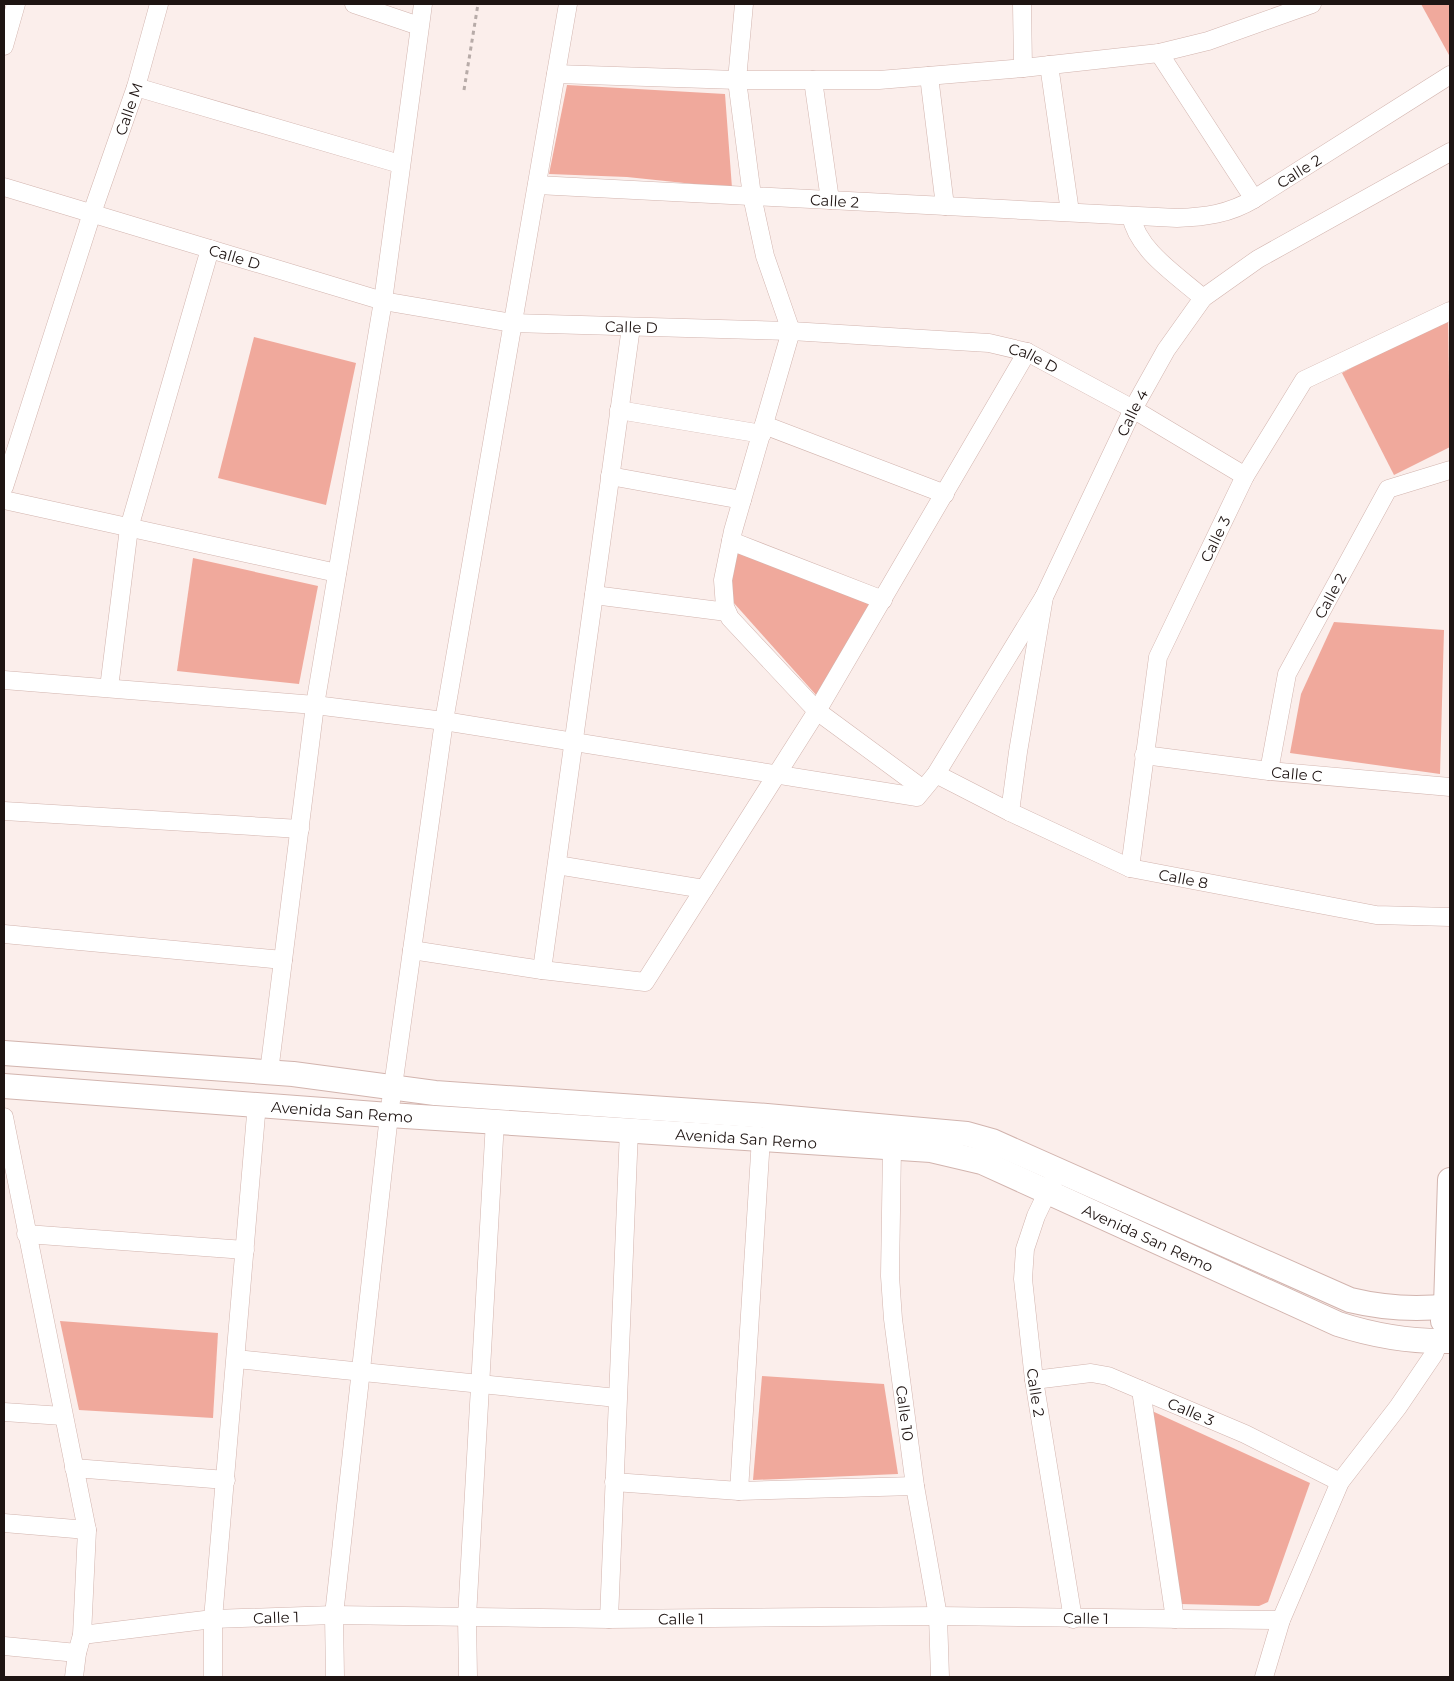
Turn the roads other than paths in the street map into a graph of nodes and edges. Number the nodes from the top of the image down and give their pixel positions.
1 (16, 4) edge
2 (160, 4) edge
3 (354, 4) edge
4 (423, 4) edge
5 (568, 4) edge
6 (744, 4) edge
7 (1022, 4) edge
8 (1312, 4) edge
9 (419, 26) junction
10 (4, 46) edge
11 (1159, 53) junction
12 (1049, 65) junction
13 (1023, 68) junction
14 (556, 74) junction
15 (1450, 75) edge
16 (929, 76) junction
17 (737, 80) junction
18 (814, 80) junction
19 (136, 87) junction
20 (1450, 152) edge
21 (400, 164) junction
22 (536, 185) junction
23 (4, 187) edge
24 (752, 196) junction
25 (1254, 199) junction
26 (830, 200) junction
27 (945, 206) junction
28 (1070, 212) junction
29 (92, 213) junction
30 (1131, 216) junction
31 (210, 249) junction
32 (1203, 298) junction
33 (383, 301) junction
34 (1450, 312) edge
35 (512, 323) junction
36 (631, 327) junction
37 (791, 331) junction
38 (1027, 352) junction
39 (1133, 408) junction
40 (619, 410) junction
41 (763, 430) junction
42 (1450, 470) edge
43 (610, 476) junction
44 (1245, 476) junction
45 (4, 487) edge
46 (945, 494) junction
47 (4, 500) edge
48 (742, 500) junction
49 (129, 528) junction
50 (731, 541) junction
51 (337, 573) junction
52 (594, 595) junction
53 (1044, 596) junction
54 (883, 600) junction
55 (727, 612) junction
56 (4, 680) edge
57 (110, 688) junction
58 (315, 705) junction
59 (817, 711) junction
60 (444, 722) junction
61 (574, 743) junction
62 (1144, 756) junction
63 (1269, 771) junction
64 (936, 774) junction
65 (778, 775) junction
66 (1450, 787) edge
67 (923, 789) junction
68 (4, 811) edge
69 (1010, 812) junction
70 (300, 829) junction
71 (557, 866) junction
72 (1130, 868) junction
73 (704, 889) junction
74 (1450, 917) edge
75 (4, 934) edge
76 (412, 950) junction
77 (283, 960) junction
78 (542, 970) junction
79 (4, 1053) edge
80 (269, 1072) junction
81 (4, 1086) edge
82 (393, 1089) junction
83 (257, 1103) junction
84 (389, 1115) junction
85 (4, 1118) edge
86 (495, 1121) junction
87 (629, 1130) junction
88 (761, 1138) junction
89 (892, 1148) junction
90 (1058, 1170) junction
91 (1450, 1180) edge
92 (1048, 1192) junction
93 (1450, 1209) edge
94 (26, 1234) junction
95 (245, 1250) junction
96 (1448, 1306) edge
97 (1445, 1341) edge
98 (236, 1360) junction
99 (361, 1372) junction
100 (1034, 1380) junction
101 (480, 1384) junction
102 (1141, 1390) junction
103 (618, 1398) junction
104 (4, 1412) edge
105 (63, 1416) junction
106 (74, 1468) junction
107 (226, 1480) junction
108 (614, 1482) junction
109 (1340, 1482) junction
110 (915, 1486) junction
111 (739, 1491) junction
112 (4, 1523) edge
113 (87, 1530) junction
114 (334, 1615) junction
115 (938, 1616) junction
116 (466, 1617) junction
117 (213, 1619) junction
118 (609, 1619) junction
119 (1073, 1619) junction
120 (1175, 1619) junction
121 (1281, 1620) junction
122 (82, 1635) junction
123 (4, 1646) edge
124 (77, 1653) junction
125 (74, 1677) edge
126 (213, 1677) edge
127 (336, 1677) edge
128 (468, 1677) edge
129 (940, 1677) edge
130 (1264, 1677) edge

1 - 10 street
2 - 19 street, Calle M
3 - 9 street
4 - 9 street
5 - 14 street
6 - 17 street
7 - 13 street
8 - 11 street
9 - 21 street
11 - 12 street
11 - 25 street
12 - 13 street
12 - 28 street
13 - 16 street
14 - 17 street
14 - 22 street
15 - 25 street, Calle 2
16 - 18 street
16 - 27 street
17 - 18 street
17 - 24 street
18 - 26 street
19 - 21 street
19 - 29 street, Calle M
20 - 32 street, Calle 4
21 - 33 street
22 - 24 street, Calle 2
22 - 35 street
23 - 29 street, Calle D
24 - 26 street, Calle 2
24 - 37 street
25 - 30 street, Calle 2
26 - 27 street, Calle 2
27 - 28 street, Calle 2
28 - 30 street, Calle 2
29 - 31 street, Calle D
29 - 45 street, Calle M
30 - 32 street
31 - 33 street, Calle D
31 - 49 street
32 - 39 street, Calle 4
33 - 35 street, Calle D
33 - 51 street
34 - 44 street, Calle 3
35 - 36 street, Calle D
35 - 60 street
36 - 37 street, Calle D
36 - 40 street
37 - 38 street, Calle D
37 - 41 street
38 - 39 street, Calle D
38 - 46 street
39 - 44 street, Calle D
39 - 53 street, Calle 4
40 - 41 street
40 - 43 street
41 - 46 street
41 - 48 street
42 - 63 street, Calle 2
43 - 48 street
43 - 52 street
44 - 62 street, Calle 3
46 - 54 street
47 - 49 street
48 - 50 street
49 - 51 street
49 - 57 street
50 - 54 street
50 - 55 street
51 - 58 street
52 - 55 street
52 - 61 street
53 - 64 street
53 - 69 street, Calle 4
54 - 59 street
55 - 59 street
56 - 57 street
57 - 58 street
58 - 60 street
58 - 70 street
59 - 65 street
59 - 67 street
60 - 61 street
60 - 76 street
61 - 65 street
61 - 71 street
62 - 63 street, Calle C
62 - 72 street, Calle 3
63 - 66 street, Calle C
64 - 67 street
64 - 69 street, Calle 8
65 - 67 street
65 - 73 street
68 - 70 street
69 - 72 street, Calle 8
70 - 77 street
71 - 73 street
71 - 78 street
72 - 74 street, Calle 8
73 - 78 street
75 - 77 street
76 - 78 street
76 - 82 street
77 - 80 street
79 - 80 main road, Avenida San Remo
80 - 82 main road, Avenida San Remo
81 - 83 main road, Avenida San Remo
82 - 84 street
82 - 90 main road, Avenida San Remo
83 - 84 main road, Avenida San Remo
83 - 95 street
84 - 86 main road, Avenida San Remo
84 - 99 street
85 - 94 street
86 - 87 main road, Avenida San Remo
86 - 101 street
87 - 88 main road, Avenida San Remo
87 - 103 street
88 - 89 main road, Avenida San Remo
88 - 111 street
89 - 92 main road, Avenida San Remo
89 - 110 street, Calle 10
90 - 92 street, Calle 2
90 - 96 main road, Avenida San Remo
91 - 93 main road
92 - 97 main road, Avenida San Remo
92 - 100 street, Calle 2
93 - 96 main road
94 - 95 street
94 - 105 street
95 - 98 street
96 - 97 main road
97 - 109 street
98 - 99 street
98 - 107 street
99 - 101 street
99 - 114 street
100 - 102 street, Calle 3
100 - 119 street, Calle 2
101 - 103 street
101 - 116 street
102 - 109 street, Calle 3
102 - 120 street
103 - 108 street
104 - 105 street
105 - 106 street
106 - 107 street
106 - 113 street
107 - 117 street
108 - 111 street
108 - 118 street
109 - 121 street
110 - 111 street
110 - 115 street, Calle 10
112 - 113 street
113 - 122 street
114 - 116 street, Calle 1
114 - 117 street, Calle 1
114 - 127 street
115 - 118 street, Calle 1
115 - 119 street, Calle 1
115 - 129 street, Calle 10
116 - 118 street, Calle 1
116 - 128 street
117 - 122 street, Calle 1
117 - 126 street
119 - 120 street, Calle 1
120 - 121 street, Calle 1
121 - 130 street
122 - 124 street
123 - 124 street
124 - 125 street

